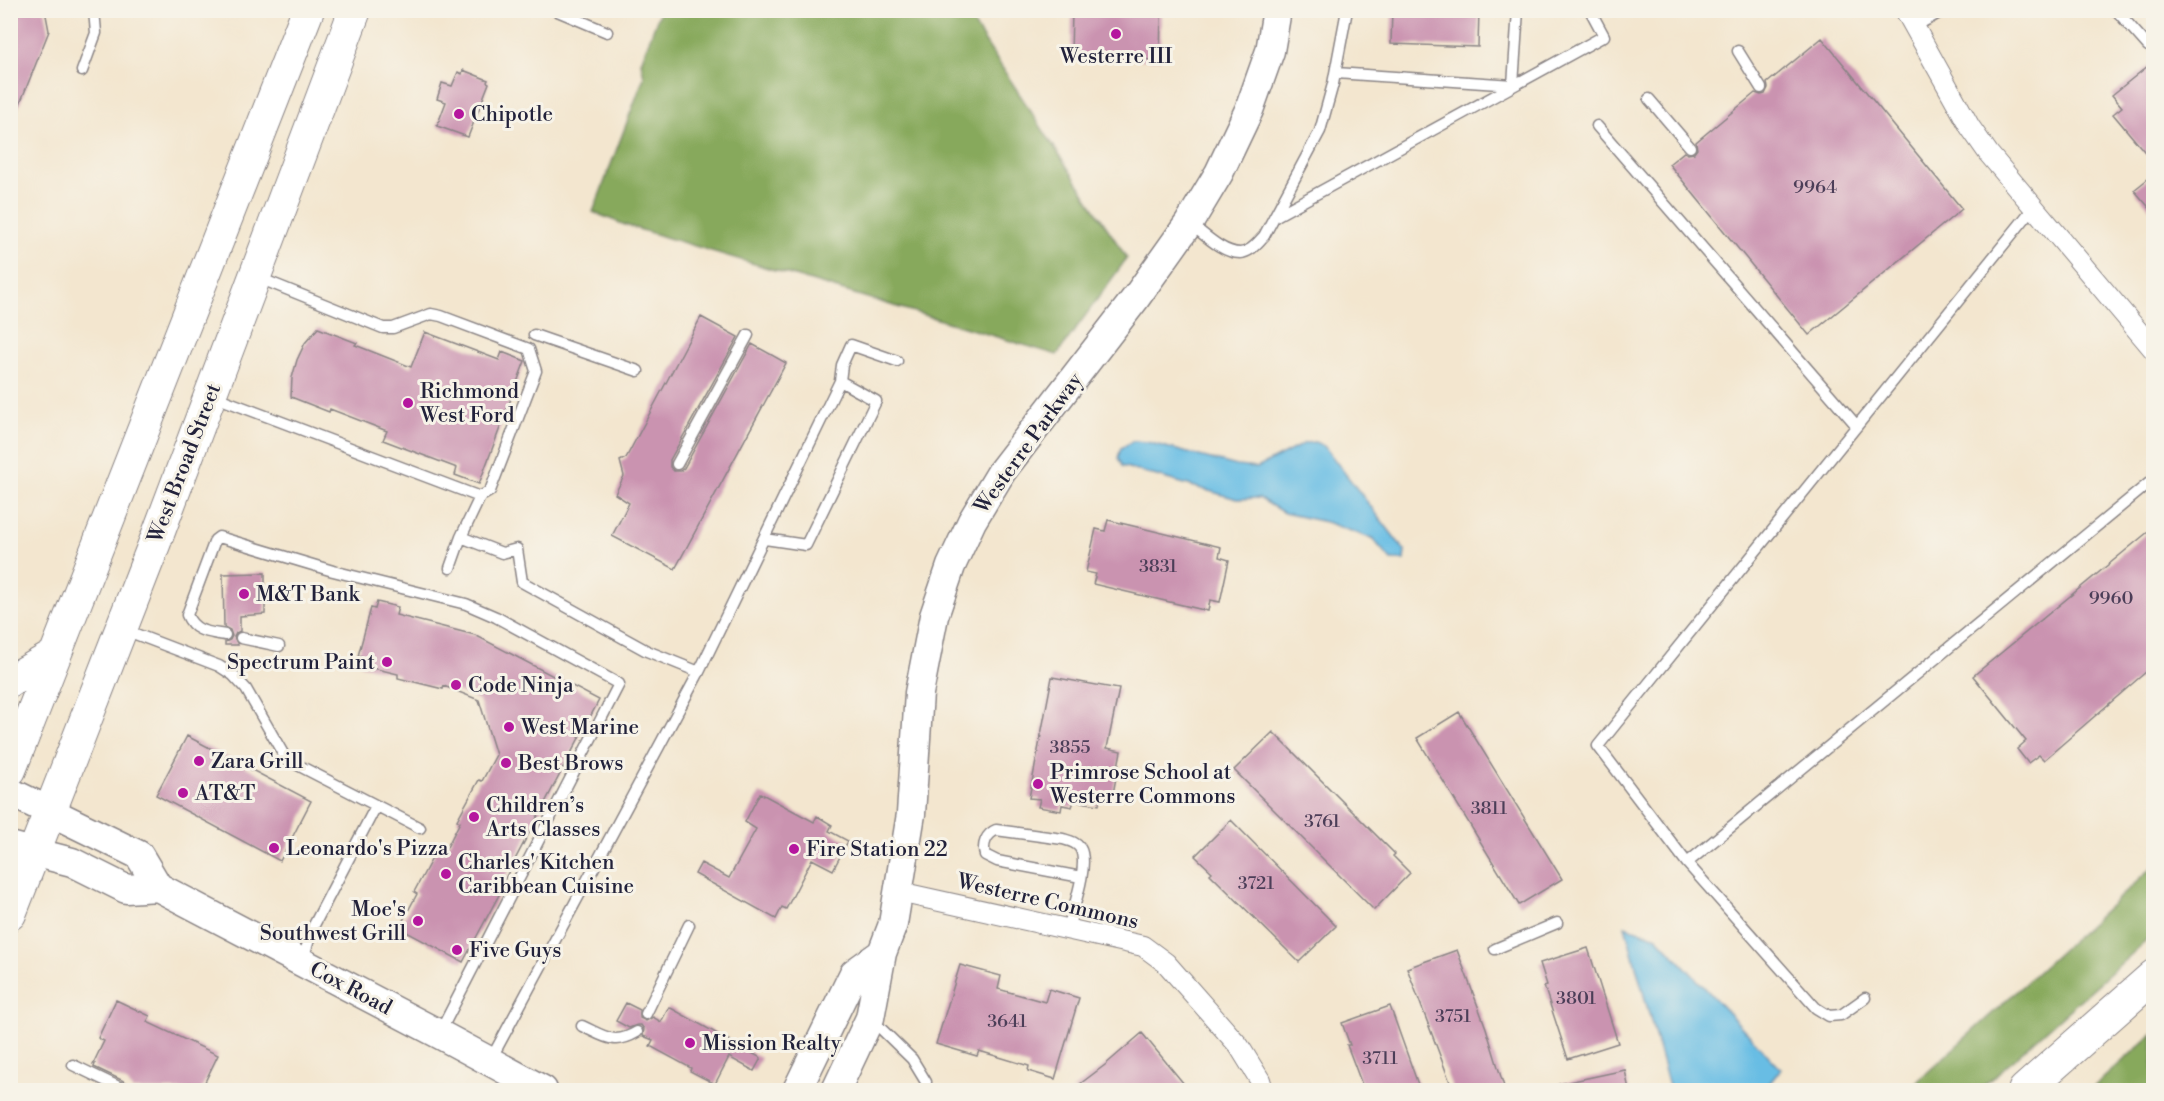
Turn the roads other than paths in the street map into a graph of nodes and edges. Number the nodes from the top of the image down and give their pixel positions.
1 (93, 10) edge
2 (308, 10) edge
3 (355, 10) edge
4 (555, 10) edge
5 (1277, 10) edge
6 (1347, 10) edge
7 (1518, 10) edge
8 (1590, 10) edge
9 (1944, 10) edge
10 (2116, 10) edge
11 (1910, 19) edge
12 (607, 32) dead end
13 (2148, 46) dead end
14 (1738, 51) dead end
15 (82, 71) dead end
16 (1336, 73) junction
17 (1514, 86) junction
18 (1761, 88) dead end
19 (1649, 99) dead end
20 (1597, 126) dead end
21 (1690, 147) dead end
22 (2034, 207) junction
23 (1274, 217) junction
24 (1189, 223) junction
25 (254, 276) junction
26 (534, 335) dead end
27 (748, 335) dead end
28 (2154, 350) edge
29 (897, 362) dead end
30 (638, 371) dead end
31 (840, 381) junction
32 (210, 395) junction
33 (1857, 426) junction
34 (677, 464) dead end
35 (2154, 479) edge
36 (480, 497) junction
37 (461, 537) junction
38 (765, 538) junction
39 (450, 568) dead end
40 (122, 629) junction
41 (225, 635) dead end
42 (241, 638) dead end
43 (279, 646) dead end
44 (55, 655) junction
45 (699, 672) junction
46 (10, 681) edge
47 (10, 770) edge
48 (10, 792) edge
49 (376, 806) junction
50 (51, 812) junction
51 (420, 828) dead end
52 (23, 849) edge
53 (1687, 863) junction
54 (1081, 877) junction
55 (158, 887) junction
56 (899, 892) junction
57 (10, 914) edge
58 (1557, 923) dead end
59 (689, 925) dead end
60 (1068, 929) junction
61 (1495, 949) dead end
62 (882, 953) junction
63 (302, 962) junction
64 (2154, 976) edge
65 (1865, 998) dead end
66 (646, 1014) dead end
67 (870, 1018) junction
68 (582, 1026) dead end
69 (637, 1032) dead end
70 (439, 1034) junction
71 (490, 1061) junction
72 (74, 1065) dead end
73 (926, 1082) dead end
74 (125, 1090) edge
75 (543, 1090) edge
76 (797, 1090) edge
77 (836, 1090) edge
78 (1263, 1090) edge
79 (2025, 1090) edge

1 - 15 lane
2 - 44 main road
3 - 25 main road, West Broad Street
4 - 12 lane
5 - 24 street, Westerre Parkway
6 - 16 lane
7 - 17 lane
8 - 17 lane
9 - 11 lane
10 - 13 lane
11 - 22 street
14 - 18 lane
16 - 17 lane
16 - 23 lane
17 - 23 lane
19 - 21 lane
20 - 33 lane
22 - 28 street
22 - 33 lane
23 - 24 lane
24 - 56 street, Westerre Parkway
25 - 32 main road, West Broad Street
25 - 36 lane
26 - 30 lane
27 - 34 lane
29 - 31 lane
31 - 38 lane
31 - 38 lane
32 - 36 lane
32 - 40 main road, West Broad Street
33 - 53 lane
35 - 53 lane
36 - 37 lane
37 - 39 lane
37 - 45 lane
38 - 45 lane
40 - 49 lane
40 - 50 main road, West Broad Street
41 - 70 lane
42 - 43 lane
44 - 46 main road
44 - 47 main road
45 - 71 lane
48 - 50 street
49 - 51 lane
49 - 63 lane
50 - 52 main road, West Broad Street
50 - 55 street
52 - 55 street
52 - 57 main road, West Broad Street
53 - 65 lane
54 - 54 lane
54 - 60 lane
55 - 63 street, Cox Road
56 - 60 street, Westerre Commons
56 - 62 street, Westerre Parkway
58 - 61 lane
59 - 66 lane
60 - 78 street, Westerre Commons
62 - 67 street, Westerre Parkway
62 - 76 street
63 - 70 street, Cox Road
64 - 79 highway
67 - 73 lane
67 - 77 street, Westerre Parkway
68 - 69 lane
70 - 71 street, Cox Road
71 - 75 street, Cox Road
72 - 74 lane

